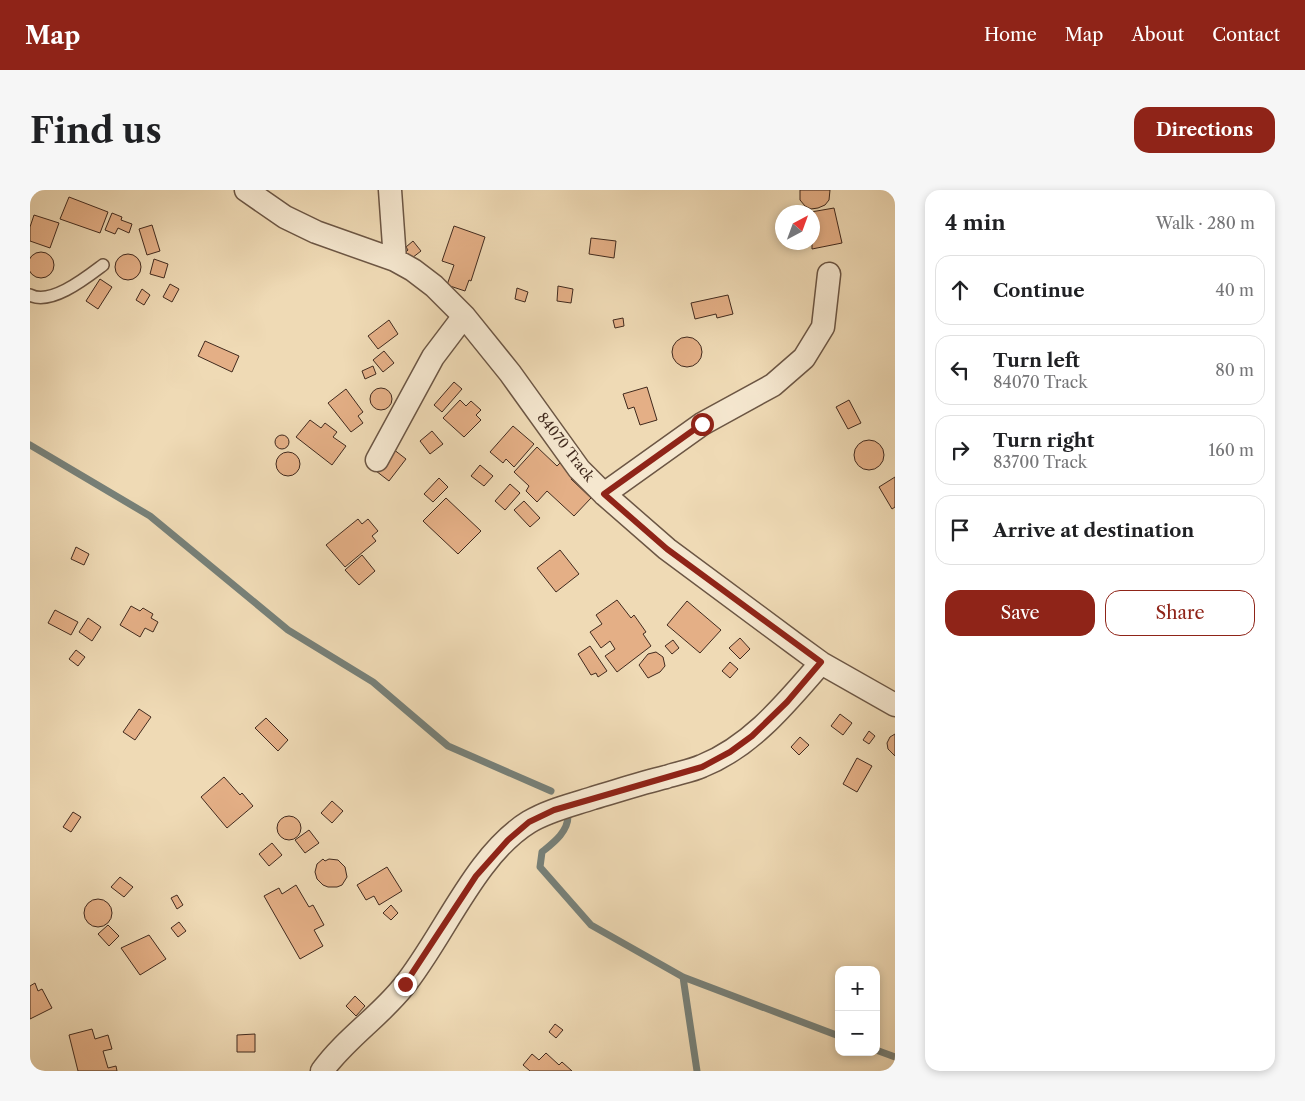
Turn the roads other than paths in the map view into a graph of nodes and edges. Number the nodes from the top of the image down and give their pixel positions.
1 (246, 190) edge
2 (390, 190) edge
3 (395, 260) junction
4 (103, 265) dead end
5 (829, 274) dead end
6 (30, 295) edge
7 (464, 316) junction
8 (377, 460) dead end
9 (604, 494) junction
10 (821, 662) junction
11 (895, 704) edge
12 (322, 1071) edge

1 - 3 street, 84070 Track
2 - 3 street
3 - 7 street, 84070 Track
4 - 6 lane
5 - 9 street
7 - 8 street
7 - 9 street, 84070 Track
9 - 10 street, 84070 Track
10 - 11 street, 84070 Track
10 - 12 street

